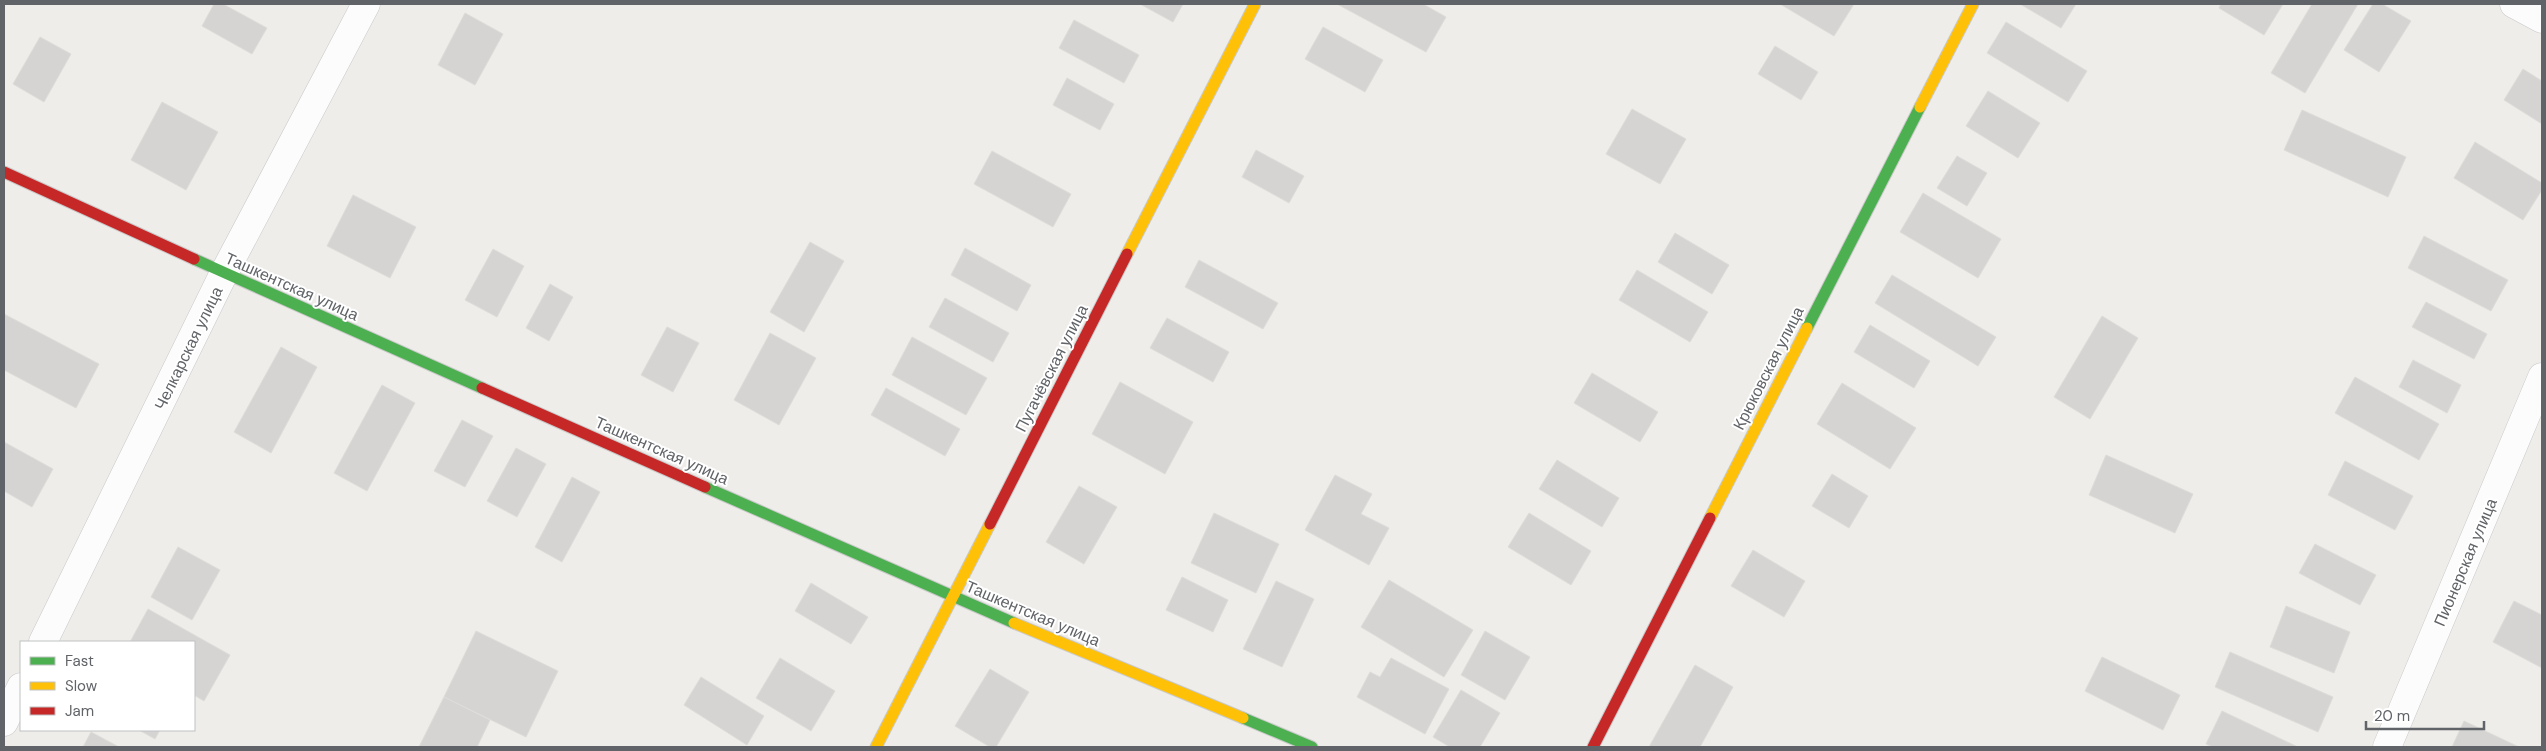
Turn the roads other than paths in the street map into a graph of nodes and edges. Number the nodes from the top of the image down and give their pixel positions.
1 (366, 4) edge
2 (1255, 4) edge
3 (1973, 4) edge
4 (2514, 4) edge
5 (2542, 19) edge
6 (4, 172) edge
7 (224, 273) junction
8 (2542, 377) edge
9 (952, 597) junction
10 (43, 641) edge
11 (20, 688) edge
12 (4, 722) edge
13 (876, 747) edge
14 (1312, 747) edge
15 (1593, 747) edge
16 (2387, 747) edge

1 - 7 street, Челкарская улица
2 - 9 street, Пугачёвская улица
3 - 15 street, Крюковская улица
4 - 5 street
6 - 7 street, Ташкентская улица
7 - 9 street, Ташкентская улица
7 - 10 street, Челкарская улица
8 - 16 street, Пионерская улица
9 - 13 street, Пугачёвская улица
9 - 14 street, Ташкентская улица
11 - 12 street

